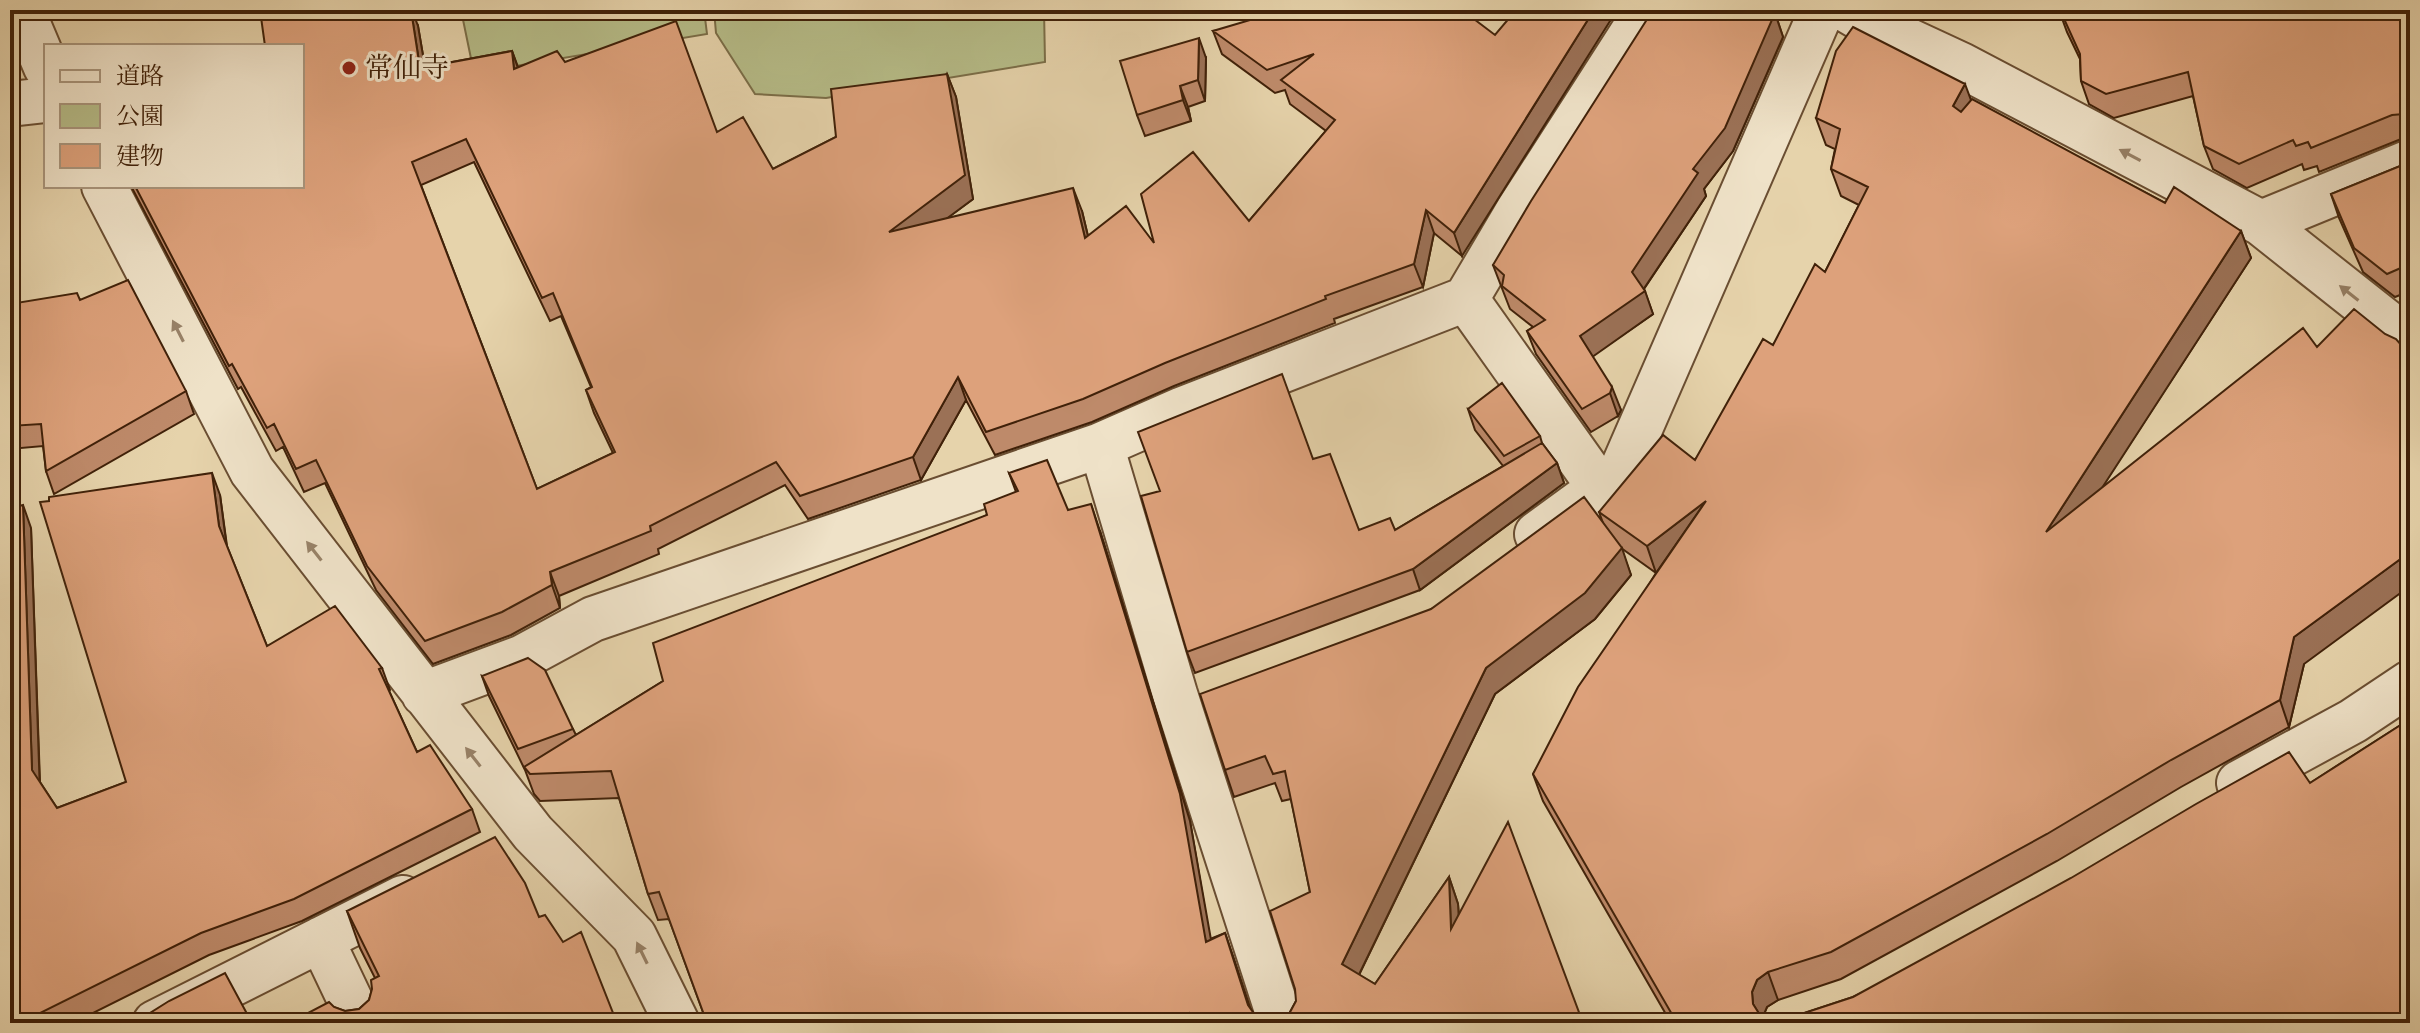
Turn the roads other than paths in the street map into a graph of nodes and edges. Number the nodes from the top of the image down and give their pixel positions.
1 (22, 10) edge
2 (1647, 10) edge
3 (1822, 10) edge
4 (1859, 13) edge
5 (44, 62) edge
6 (44, 100) edge
7 (10, 104) edge
8 (2410, 162) edge
9 (105, 188) edge
10 (2261, 223) junction
11 (1466, 299) junction
12 (2410, 341) edge
13 (1101, 445) junction
14 (1600, 488) junction
15 (1504, 559) edge
16 (2410, 683) edge
17 (424, 694) junction
18 (2206, 801) edge
19 (533, 833) junction
20 (490, 854) edge
21 (434, 882) edge
22 (321, 939) junction
23 (155, 1023) edge
24 (361, 1023) edge
25 (677, 1023) edge
26 (1281, 1023) edge

1 - 5 street
2 - 11 street
3 - 14 street
10 -> 4 street
6 - 7 street
8 - 10 street
17 -> 9 street
12 -> 10 street
11 - 13 street
11 - 14 street
13 - 17 street
13 - 26 street
14 - 15 street
16 - 18 street
19 -> 17 street
19 - 20 street
25 -> 19 street
21 - 22 street
22 - 23 street
22 - 24 street

